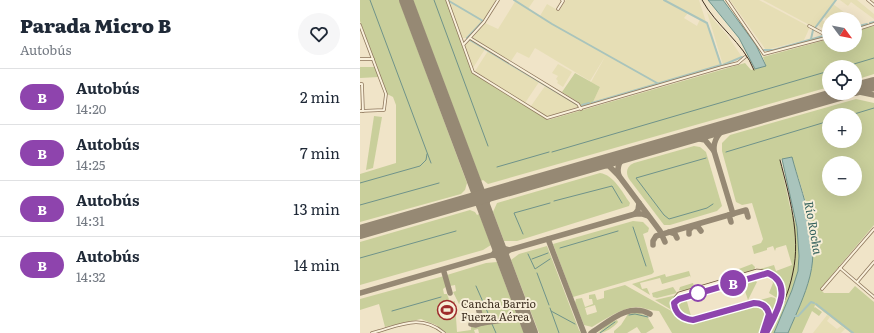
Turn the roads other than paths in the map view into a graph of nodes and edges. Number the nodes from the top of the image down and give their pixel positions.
1 (447, 0) edge
2 (498, 0) edge
3 (562, 0) edge
4 (727, 0) edge
5 (868, 0) edge
6 (874, 5) edge
7 (558, 9) dead end
8 (874, 24) edge
9 (360, 25) edge
10 (809, 26) dead end
11 (862, 28) edge
12 (822, 33) edge
13 (470, 38) junction
14 (822, 40) edge
15 (464, 44) junction
16 (745, 57) dead end
17 (360, 59) edge
18 (373, 59) junction
19 (360, 84) edge
20 (581, 109) junction
21 (362, 111) edge
22 (874, 229) edge
23 (874, 262) edge
24 (840, 268) junction
25 (856, 282) junction
26 (822, 289) dead end
27 (874, 297) edge
28 (380, 332) edge
29 (372, 333) edge
30 (444, 333) edge
31 (765, 333) edge

1 - 15 street
2 - 13 street
3 - 7 street
4 - 14 street
5 - 6 street
8 - 11 street
9 - 18 street
10 - 12 street
13 - 15 street
13 - 20 street
15 - 20 street
16 - 20 street
17 - 18 street
18 - 21 street
19 - 21 street
22 - 24 street
23 - 25 street
24 - 25 street
24 - 26 street
25 - 27 street
28 - 29 street
28 - 30 street
31 - 31 street

